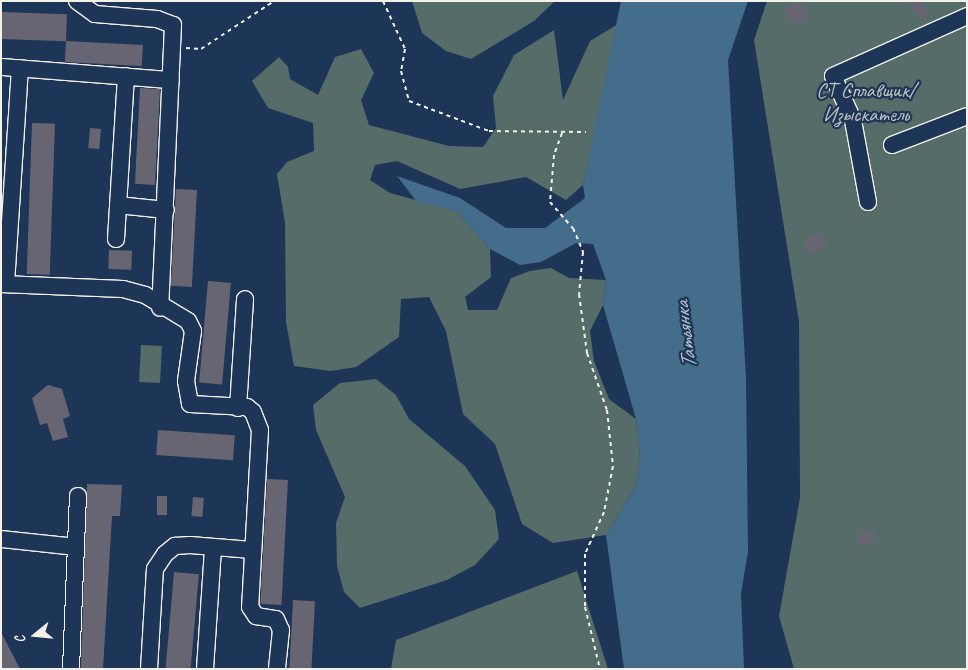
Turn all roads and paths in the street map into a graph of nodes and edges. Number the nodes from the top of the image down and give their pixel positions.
1 (77, 1) edge
2 (274, 1) edge
3 (383, 1) edge
4 (967, 16) edge
5 (172, 47) junction
6 (1, 67) edge
7 (20, 68) junction
8 (126, 76) junction
9 (171, 80) junction
10 (967, 116) edge
11 (586, 132) dead end
12 (562, 133) junction
13 (892, 145) dead end
14 (868, 202) dead end
15 (118, 205) junction
16 (166, 210) junction
17 (116, 239) dead end
18 (4, 284) edge
19 (245, 300) dead end
20 (160, 308) junction
21 (238, 408) junction
22 (78, 496) dead end
23 (1, 539) edge
24 (76, 547) junction
25 (213, 547) junction
26 (252, 550) junction
27 (71, 669) edge
28 (149, 669) edge
29 (205, 669) edge
30 (277, 669) edge
31 (600, 669) edge

1 - 5 street
2 - 5 path
3 - 12 path
4 - 14 street
5 - 9 street
6 - 7 street
7 - 8 street
7 - 18 street
8 - 9 street
8 - 15 street
9 - 16 street
10 - 13 street
11 - 12 path
12 - 31 path
15 - 16 street
15 - 17 street
16 - 20 street
18 - 20 street
19 - 21 street
20 - 21 street
21 - 26 street
22 - 24 street
23 - 24 street
24 - 27 street
25 - 26 street
25 - 28 street
25 - 29 street
26 - 30 street

